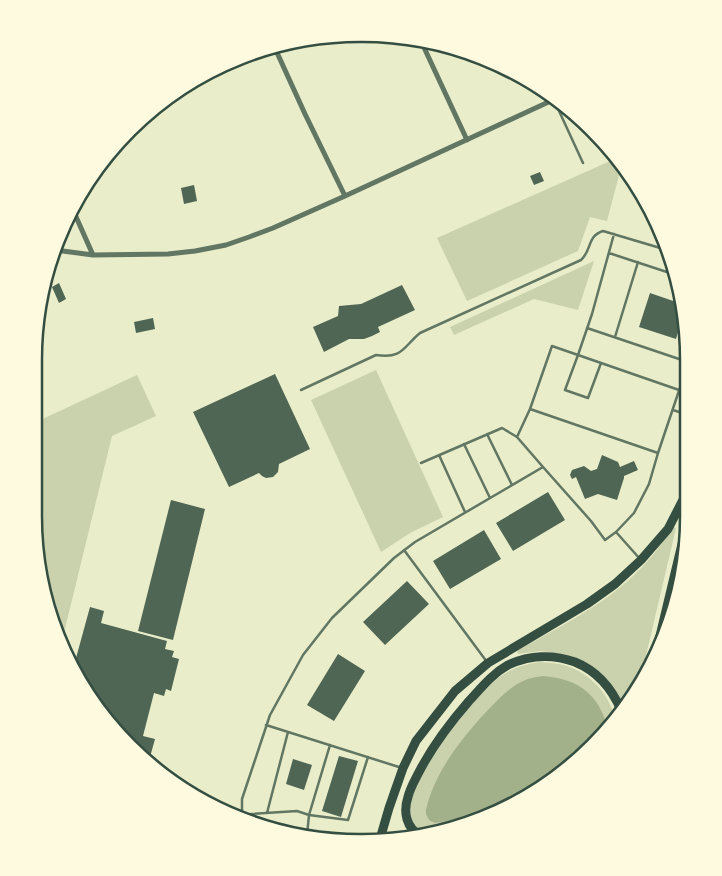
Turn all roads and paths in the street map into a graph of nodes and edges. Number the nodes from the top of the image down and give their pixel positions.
1 (426, 50) edge
2 (277, 53) edge
3 (547, 102) edge
4 (560, 112) edge
5 (466, 140) junction
6 (583, 163) dead end
7 (345, 196) junction
8 (76, 218) edge
9 (614, 234) junction
10 (658, 247) edge
11 (62, 251) edge
12 (609, 253) junction
13 (93, 255) junction
14 (638, 262) junction
15 (667, 271) edge
16 (587, 328) junction
17 (615, 337) junction
18 (578, 355) junction
19 (680, 360) edge
20 (601, 363) junction
21 (680, 387) edge
22 (301, 390) dead end
23 (679, 390) junction
24 (530, 408) junction
25 (672, 410) junction
26 (680, 412) edge
27 (487, 434) junction
28 (517, 437) junction
29 (464, 444) junction
30 (658, 453) junction
31 (438, 455) junction
32 (421, 462) dead end
33 (543, 467) junction
34 (512, 485) junction
35 (490, 498) junction
36 (680, 506) edge
37 (466, 512) junction
38 (616, 532) junction
39 (404, 550) junction
40 (641, 560) junction
41 (670, 590) edge
42 (667, 602) edge
43 (488, 663) junction
44 (618, 704) edge
45 (266, 725) junction
46 (288, 732) junction
47 (330, 745) junction
48 (368, 757) junction
49 (403, 768) junction
50 (242, 810) edge
51 (268, 813) junction
52 (309, 814) junction
53 (253, 815) edge
54 (308, 829) edge
55 (411, 829) edge
56 (382, 833) edge

1 - 5 street
2 - 7 street
3 - 5 street
4 - 6 lane
5 - 7 street
7 - 13 street
8 - 13 street
9 - 10 lane
9 - 12 lane
9 - 22 lane
11 - 13 street
12 - 14 lane
12 - 16 lane
14 - 15 lane
14 - 17 lane
16 - 17 lane
16 - 18 lane
17 - 19 lane
18 - 20 lane
18 - 20 lane
18 - 24 lane
20 - 23 lane
21 - 23 lane
23 - 25 lane
24 - 28 lane
24 - 30 lane
25 - 26 lane
25 - 30 lane
27 - 28 lane
27 - 29 lane
27 - 34 lane
28 - 33 lane
29 - 31 lane
29 - 35 lane
30 - 38 lane
31 - 32 lane
31 - 37 lane
33 - 34 lane
33 - 38 lane
34 - 35 lane
35 - 37 lane
36 - 40 main road
37 - 39 lane
38 - 40 lane
39 - 43 lane
39 - 45 lane
40 - 43 main road
41 - 42 main road
43 - 49 main road
44 - 55 main road
45 - 46 lane
45 - 50 lane
46 - 47 lane
46 - 51 lane
47 - 48 lane
47 - 52 lane
48 - 49 lane
48 - 52 lane
49 - 56 main road
51 - 52 lane
51 - 53 lane
52 - 54 lane

